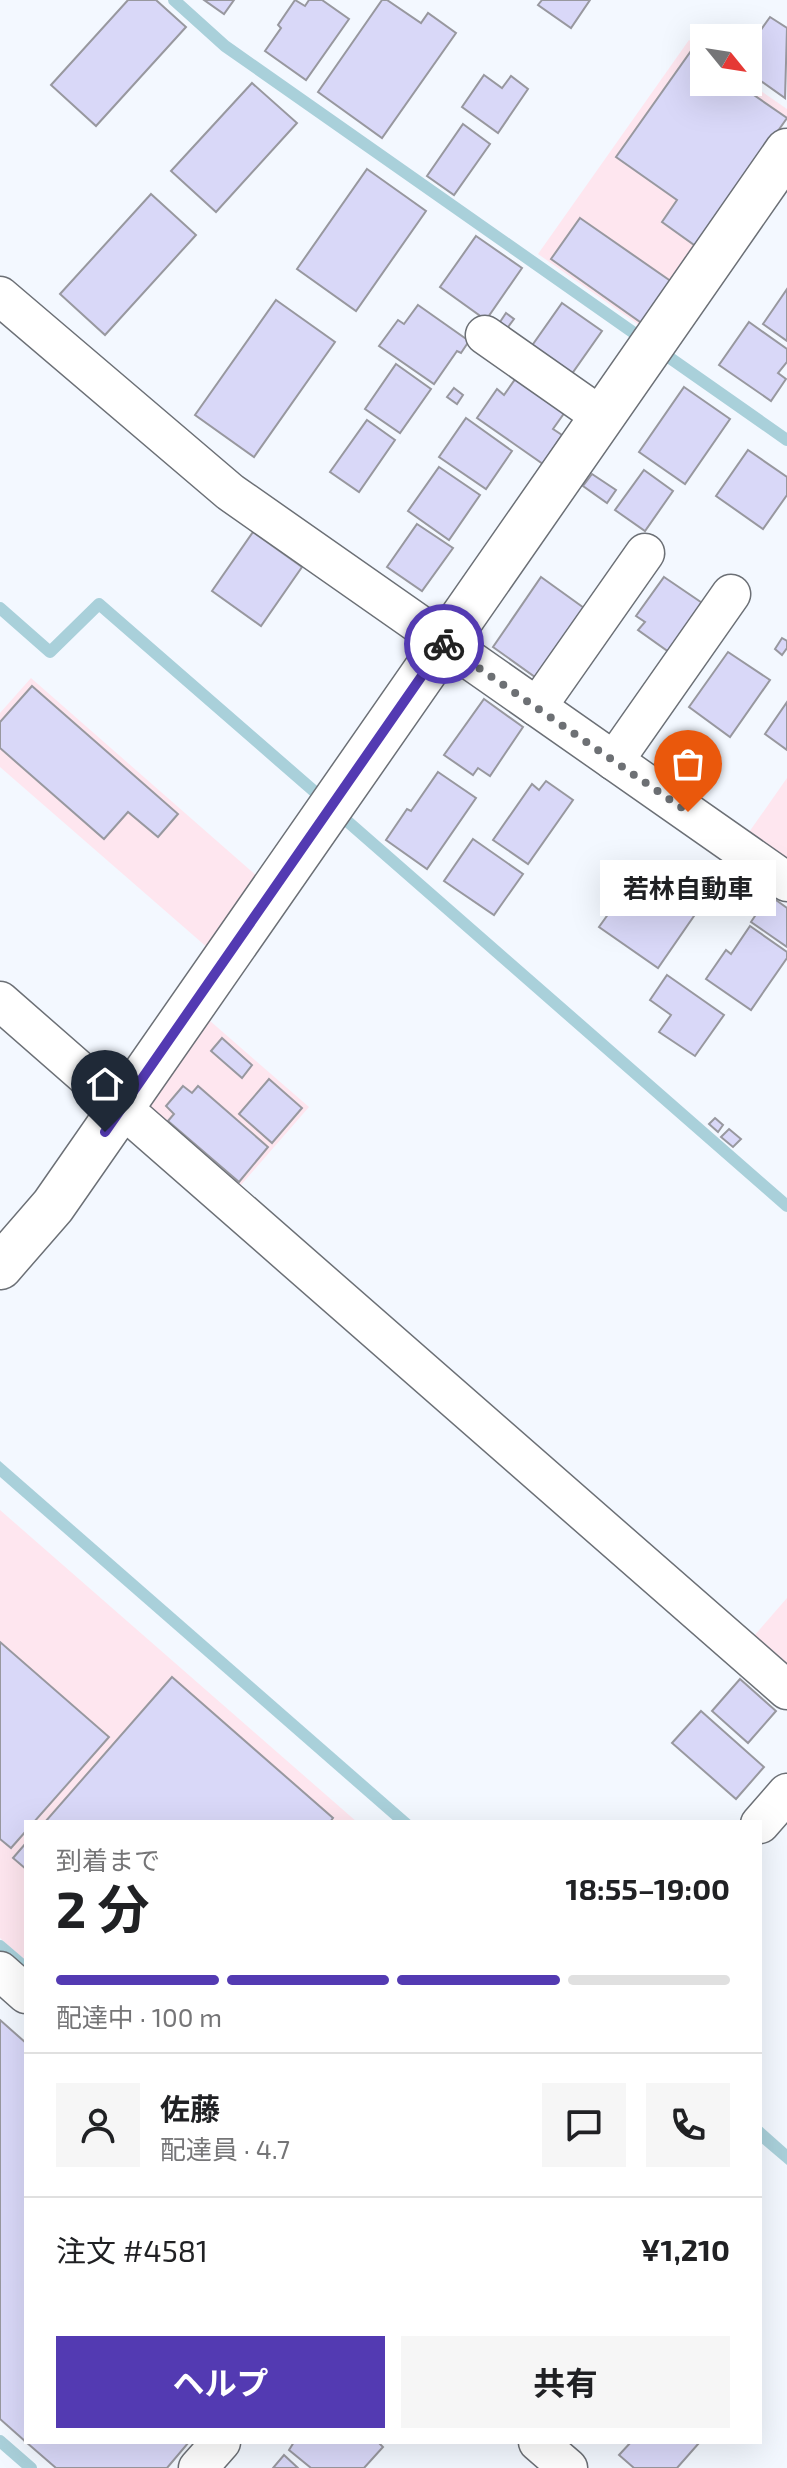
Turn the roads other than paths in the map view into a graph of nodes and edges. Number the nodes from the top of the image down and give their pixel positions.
1 (787, 151) edge
2 (0, 296) edge
3 (485, 335) dead end
4 (602, 417) junction
5 (645, 553) dead end
6 (731, 594) dead end
7 (445, 642) junction
8 (537, 707) junction
9 (614, 761) junction
10 (787, 882) edge
11 (0, 1001) edge
12 (122, 1108) junction
13 (0, 1267) edge
14 (787, 1690) edge
15 (787, 1793) edge
16 (762, 1822) edge
17 (0, 1971) edge
18 (24, 1992) edge
19 (219, 2444) edge
20 (540, 2444) edge
21 (198, 2468) edge
22 (568, 2468) edge

1 - 4 street
2 - 7 street
3 - 4 street
4 - 7 street
5 - 8 street
6 - 9 street
7 - 8 street
7 - 12 street
8 - 9 street
9 - 10 street
11 - 12 street
12 - 13 street
12 - 14 street
15 - 16 street
17 - 18 street
19 - 21 street
20 - 22 street

